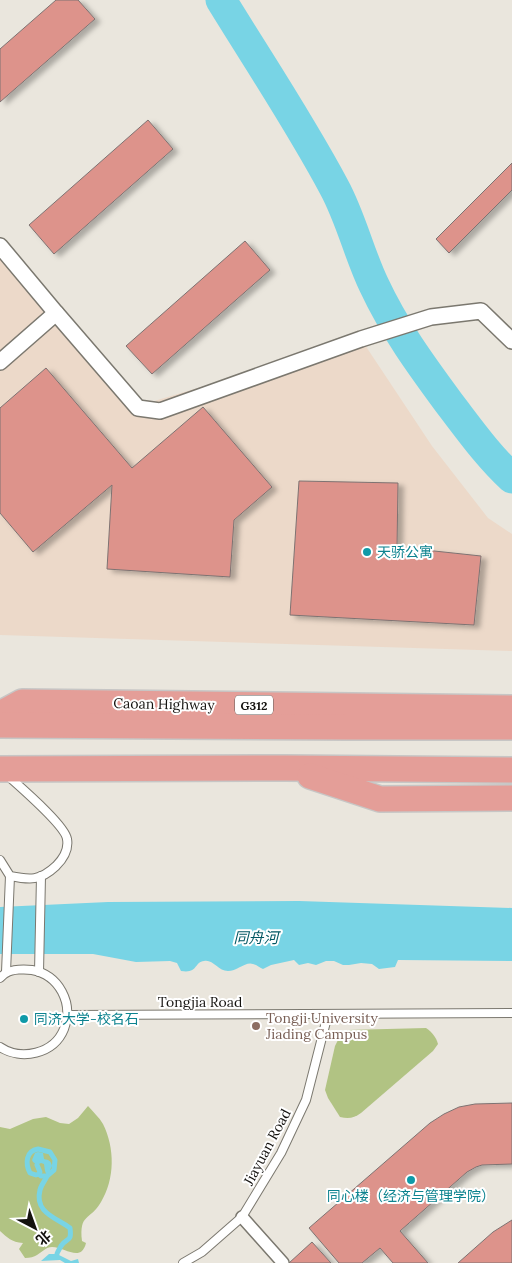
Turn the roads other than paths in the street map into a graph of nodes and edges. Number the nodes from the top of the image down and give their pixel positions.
1 (0, 246) edge
2 (56, 313) junction
3 (512, 341) edge
4 (0, 362) edge
5 (512, 708) edge
6 (0, 714) edge
7 (0, 725) edge
8 (512, 727) edge
9 (286, 768) junction
10 (0, 769) edge
11 (512, 770) edge
12 (0, 779) edge
13 (512, 798) edge
14 (0, 860) edge
15 (10, 876) junction
16 (41, 876) junction
17 (39, 972) junction
18 (3, 975) edge
19 (512, 1013) edge
20 (328, 1014) junction
21 (68, 1015) junction
22 (0, 1046) edge
23 (242, 1217) junction
24 (183, 1263) edge
25 (284, 1263) edge

1 - 2 street
2 - 3 street
2 - 4 street
5 - 6 highway, Caoan Highway / G312
7 - 8 highway, Caoan Highway / G312
9 - 10 highway
9 - 11 highway
9 - 13 highway
10 - 12 lane
10 - 16 lane
14 - 15 lane
15 - 16 lane
15 - 18 lane
16 - 17 lane
17 - 18 lane
17 - 21 lane
19 - 20 lane, Tongjia Road
20 - 21 lane, Tongjia Road
20 - 23 lane, Jiayuan Road
21 - 22 lane
23 - 24 lane, Jiayuan Road
23 - 25 street

